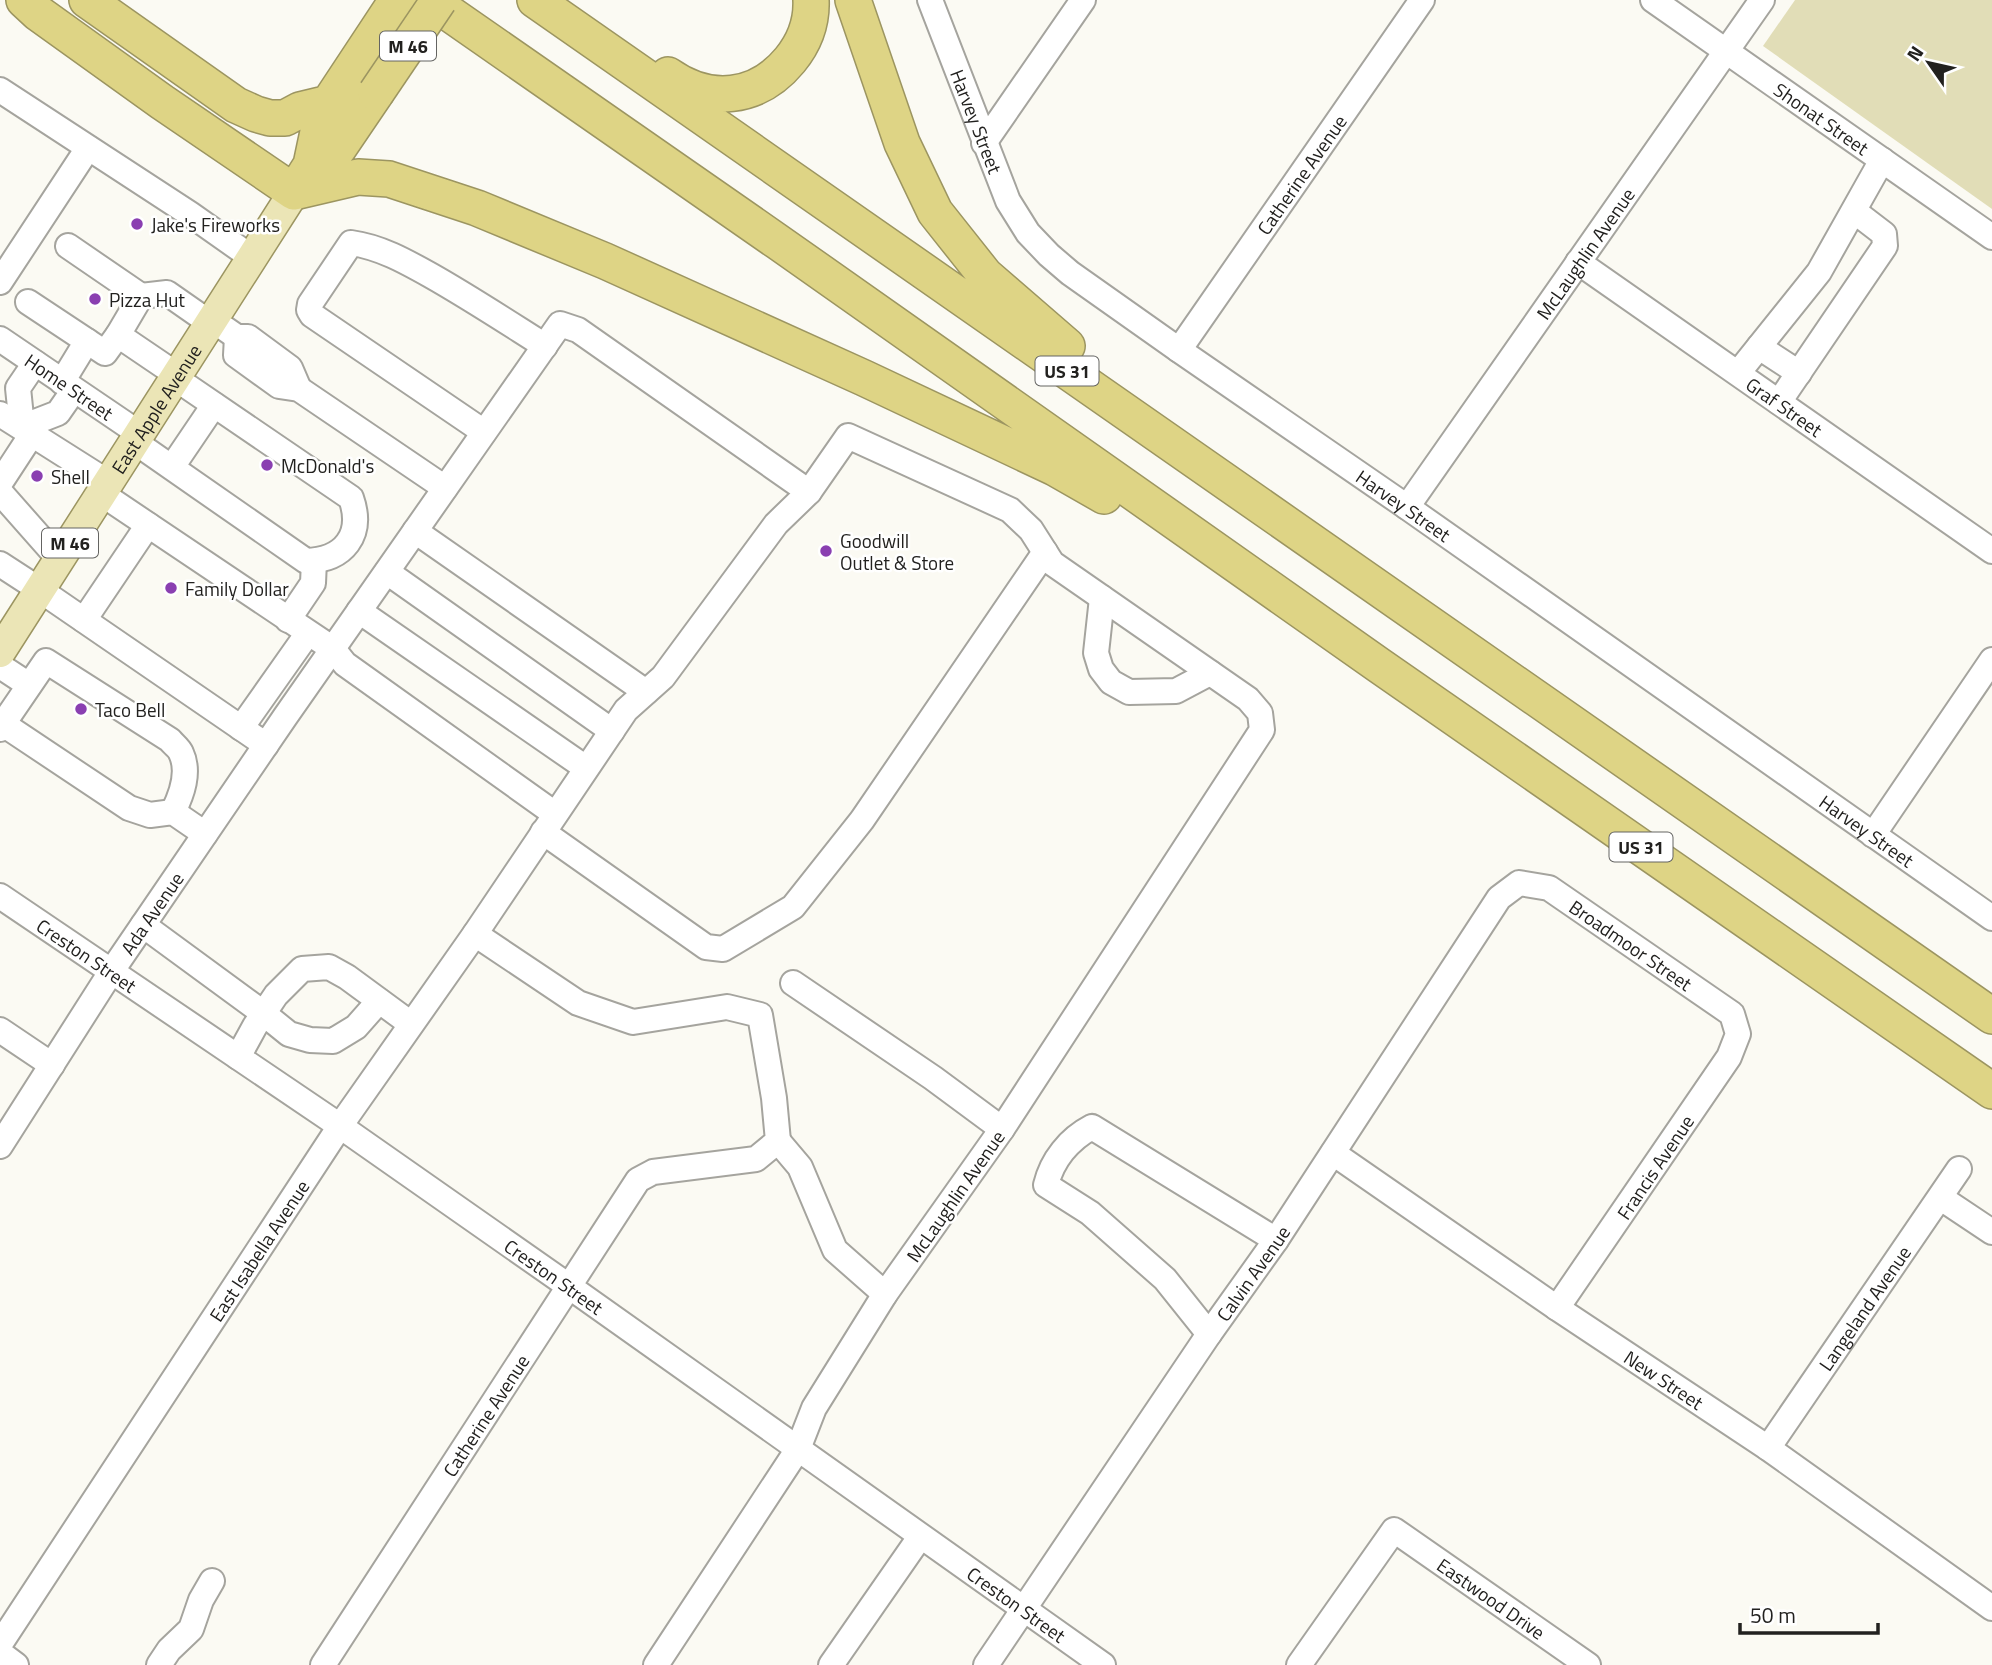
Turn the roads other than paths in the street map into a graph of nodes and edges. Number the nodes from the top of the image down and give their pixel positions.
1 (24, 0) edge
2 (87, 0) edge
3 (397, 0) edge
4 (430, 0) edge
5 (439, 0) edge
6 (535, 0) edge
7 (547, 0) edge
8 (811, 0) edge
9 (853, 0) edge
10 (930, 0) edge
11 (1083, 0) edge
12 (1422, 0) edge
13 (1653, 0) edge
14 (1762, 0) edge
15 (1726, 51) junction
16 (1, 93) edge
17 (329, 103) junction
18 (984, 143) junction
19 (88, 148) junction
20 (1882, 160) junction
21 (302, 178) junction
22 (1854, 211) junction
23 (1992, 237) edge
24 (68, 246) dead end
25 (251, 257) junction
26 (1578, 262) junction
27 (1, 278) edge
28 (141, 296) junction
29 (28, 302) dead end
30 (211, 321) junction
31 (118, 335) junction
32 (0, 339) edge
33 (87, 341) junction
34 (545, 346) junction
35 (1759, 347) junction
36 (1179, 351) junction
37 (35, 363) junction
38 (1738, 373) junction
39 (1799, 373) junction
40 (176, 377) junction
41 (68, 386) junction
42 (1779, 402) junction
43 (214, 405) junction
44 (0, 414) edge
45 (27, 431) junction
46 (484, 432) junction
47 (137, 438) junction
48 (172, 467) junction
49 (0, 483) edge
50 (445, 488) junction
51 (105, 489) junction
52 (0, 492) edge
53 (809, 492) junction
54 (1407, 507) junction
55 (148, 525) junction
56 (415, 531) junction
57 (1992, 551) edge
58 (1045, 552) junction
59 (1327, 552) junction
60 (60, 560) junction
61 (314, 561) junction
62 (0, 564) edge
63 (387, 572) junction
64 (40, 590) junction
65 (1102, 598) junction
66 (1291, 603) junction
67 (359, 611) junction
68 (84, 620) junction
69 (298, 626) junction
70 (333, 649) junction
71 (0, 652) edge
72 (1992, 660) edge
73 (0, 666) edge
74 (1210, 673) junction
75 (29, 685) junction
76 (646, 692) junction
77 (1, 727) edge
78 (241, 728) junction
79 (612, 731) junction
80 (266, 745) junction
81 (586, 768) junction
82 (173, 812) junction
83 (549, 823) junction
84 (205, 834) junction
85 (1873, 835) junction
86 (1518, 883) joint
87 (0, 896) edge
88 (1992, 918) edge
89 (143, 925) junction
90 (475, 934) junction
91 (111, 972) junction
92 (793, 983) dead end
93 (379, 1001) junction
94 (263, 1013) junction
95 (1992, 1016) edge
96 (1734, 1021) joint
97 (411, 1024) junction
98 (0, 1030) edge
99 (238, 1057) junction
100 (52, 1065) junction
101 (1992, 1091) edge
102 (340, 1126) junction
103 (1002, 1129) junction
104 (778, 1141) junction
105 (0, 1146) edge
106 (1333, 1153) junction
107 (1959, 1169) dead end
108 (1941, 1198) junction
109 (1992, 1232) edge
110 (1276, 1240) junction
111 (570, 1287) junction
112 (885, 1294) junction
113 (1557, 1308) junction
114 (1209, 1334) junction
115 (1768, 1448) junction
116 (798, 1449) junction
117 (920, 1537) junction
118 (212, 1581) dead end
119 (1992, 1608) edge
120 (1024, 1610) junction
121 (0, 1644) edge
122 (0, 1653) edge
123 (16, 1665) edge
124 (159, 1665) edge
125 (323, 1665) edge
126 (656, 1665) edge
127 (831, 1665) edge
128 (986, 1665) edge
129 (1103, 1665) edge
130 (1299, 1665) edge
131 (1588, 1665) edge

1 - 21 highway
2 - 17 highway
3 - 17 highway, East Apple Avenue / M 46
4 - 66 highway, US 31
5 - 21 highway, East Apple Avenue / M 46, bridge
6 - 59 highway, US 31
7 - 8 highway
9 - 59 highway
10 - 18 street, Harvey Street
11 - 18 street
12 - 36 street, Catherine Avenue
13 - 15 street, Shonat Street
14 - 15 street, McLaughlin Avenue
15 - 20 street, Shonat Street
15 - 26 street, McLaughlin Avenue
16 - 19 street
17 - 21 highway, East Apple Avenue / M 46
18 - 36 street, Harvey Street
19 - 25 street
19 - 27 street
20 - 22 street
20 - 23 street, Shonat Street
21 - 25 main road, East Apple Avenue / M 46
21 - 66 highway
22 - 35 street
22 - 39 street
24 - 28 street
25 - 30 main road, East Apple Avenue / M 46
26 - 38 street, Graf Street
26 - 54 street, McLaughlin Avenue
28 - 30 street
28 - 31 street
29 - 33 street
30 - 40 main road, East Apple Avenue / M 46
30 - 50 street
31 - 33 street
31 - 40 street
32 - 37 street, Home Street
33 - 41 street
34 - 46 street, Ada Avenue
34 - 46 street
34 - 53 street, Ada Avenue
35 - 38 street
35 - 39 street
36 - 54 street, Harvey Street
37 - 41 street, Home Street
37 - 45 street
38 - 42 street, Graf Street
39 - 42 street
40 - 43 street
40 - 47 main road, East Apple Avenue / M 46
41 - 45 street
41 - 47 street, Home Street
42 - 57 street, Graf Street
43 - 48 street
43 - 61 street
44 - 45 street
45 - 49 street
45 - 51 street
46 - 50 street, Ada Avenue
47 - 48 street, Home Street
47 - 51 main road, East Apple Avenue / M 46
48 - 61 street, Home Street
50 - 56 street, Ada Avenue
51 - 55 street
51 - 60 main road, East Apple Avenue / M 46
52 - 60 street
53 - 58 street, East Isabella Avenue
53 - 76 street, East Isabella Avenue
54 - 85 street, Harvey Street
55 - 68 street
55 - 69 street
56 - 63 street, Ada Avenue
56 - 76 street
58 - 65 street
58 - 83 street
59 - 95 highway, US 31
60 - 64 main road, East Apple Avenue / M 46
61 - 69 street
62 - 64 street
63 - 67 street, Ada Avenue
63 - 79 street
64 - 68 street
64 - 71 main road, East Apple Avenue / M 46
65 - 74 street
65 - 74 street
66 - 101 highway, US 31
67 - 70 street, Ada Avenue
67 - 81 street
68 - 78 street
69 - 70 street
69 - 78 street
70 - 80 street, Ada Avenue
70 - 83 street
72 - 85 street
73 - 75 street
74 - 103 street, McLaughlin Avenue
75 - 77 street
75 - 82 street
76 - 79 street, East Isabella Avenue
77 - 82 street
78 - 80 street
79 - 81 street, East Isabella Avenue
80 - 84 street, Ada Avenue
81 - 83 street, East Isabella Avenue
82 - 84 street
83 - 90 street, East Isabella Avenue
84 - 89 street, Ada Avenue
85 - 88 street, Harvey Street
86 - 96 street, Broadmoor Street
86 - 106 street, Calvin Avenue
87 - 91 street, Creston Street
89 - 91 street, Ada Avenue
89 - 94 street
90 - 97 street, East Isabella Avenue
90 - 104 street
91 - 99 street, Creston Street
91 - 100 street, Ada Avenue
92 - 103 street
93 - 94 street
93 - 94 street
93 - 97 street
94 - 99 street
96 - 113 street, Francis Avenue
97 - 102 street, East Isabella Avenue
98 - 100 street
99 - 102 street, Creston Street
100 - 105 street, Ada Avenue
102 - 111 street, Creston Street
102 - 121 street, East Isabella Avenue
103 - 112 street, McLaughlin Avenue
104 - 111 street, Catherine Avenue
104 - 112 street
106 - 110 street, Calvin Avenue
106 - 113 street, New Street
107 - 108 street, Langeland Avenue
108 - 109 street
108 - 115 street, Langeland Avenue
110 - 114 street, Calvin Avenue
110 - 114 street
111 - 116 street, Creston Street
111 - 125 street, Catherine Avenue
112 - 116 street, McLaughlin Avenue
113 - 115 street, New Street
114 - 120 street, Calvin Avenue
115 - 119 street, New Street
116 - 117 street, Creston Street
116 - 126 street, McLaughlin Avenue
117 - 120 street, Creston Street
117 - 127 street
118 - 124 street
120 - 128 street, Calvin Avenue
120 - 129 street, Creston Street
122 - 123 street
130 - 131 street, Eastwood Drive

